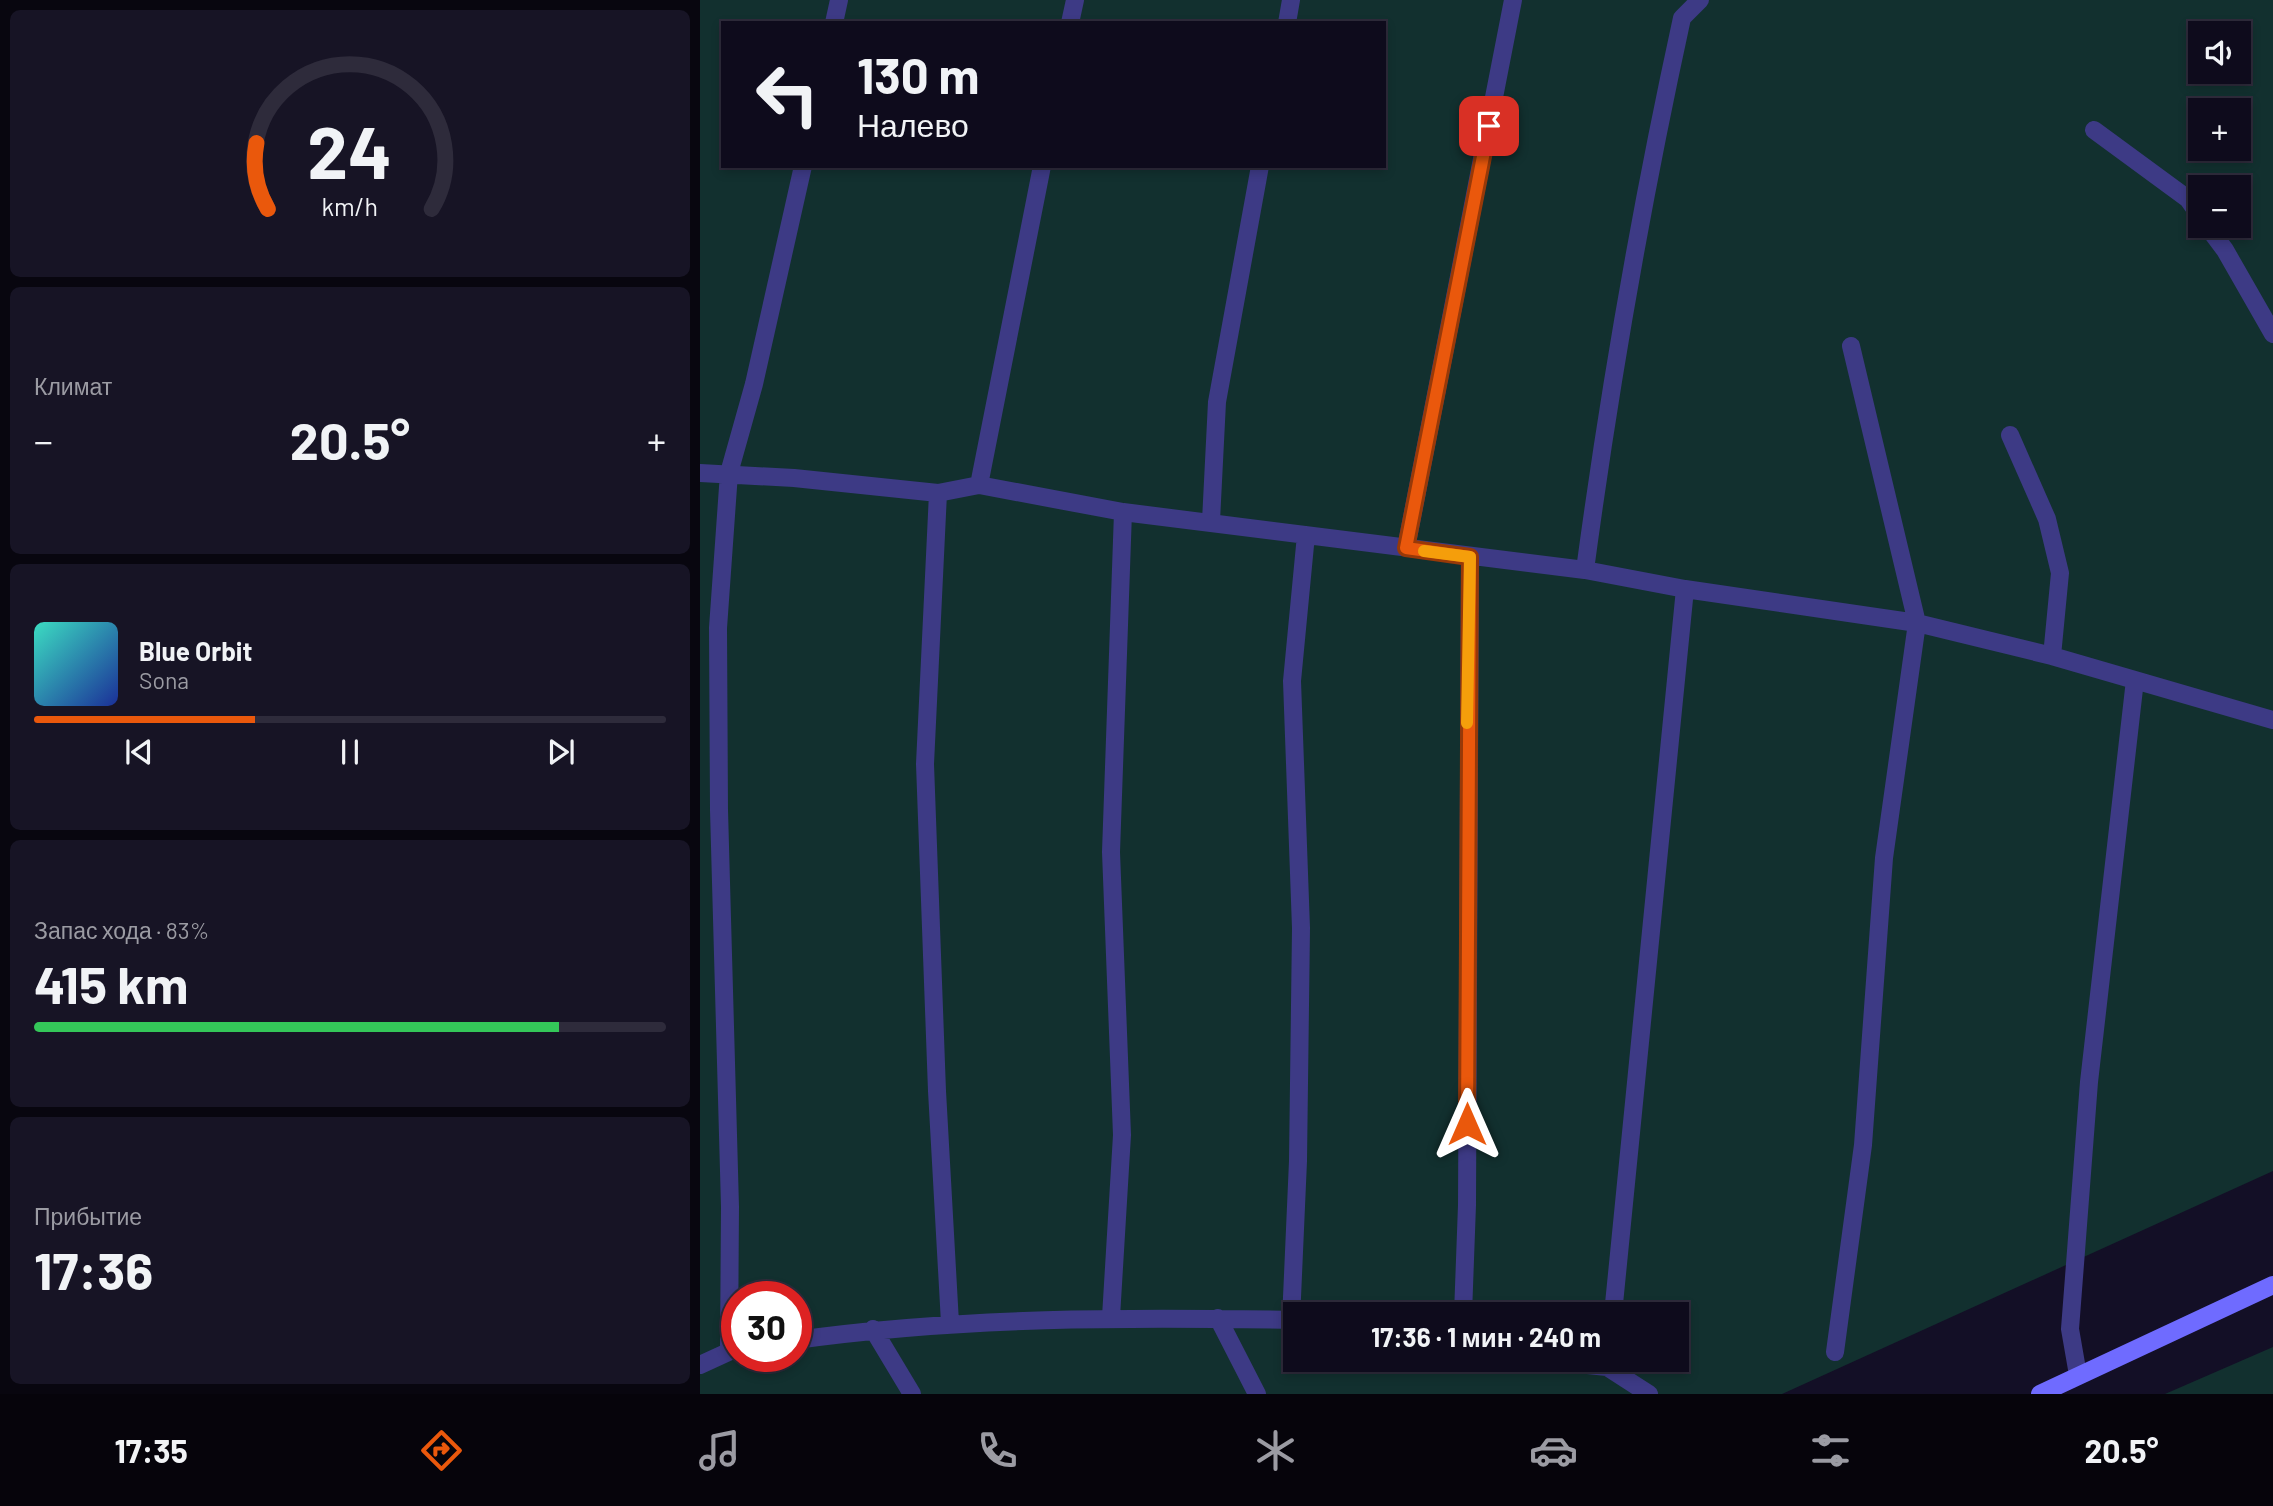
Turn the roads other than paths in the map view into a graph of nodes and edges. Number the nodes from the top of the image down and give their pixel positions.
1 (839, 0) edge
2 (1075, 0) edge
3 (1291, 0) edge
4 (1513, 0) edge
5 (1700, 0) edge
6 (834, 21) edge
7 (1070, 21) edge
8 (1287, 21) edge
9 (2094, 130) dead end
10 (803, 168) edge
11 (1042, 168) edge
12 (1260, 168) edge
13 (2188, 199) edge
14 (2216, 238) edge
15 (2273, 334) edge
16 (1851, 346) dead end
17 (2010, 435) dead end
18 (700, 473) edge
19 (729, 473) junction
20 (979, 485) junction
21 (938, 493) junction
22 (1123, 512) junction
23 (1211, 521) junction
24 (1306, 535) junction
25 (1406, 548) junction
26 (1470, 557) junction
27 (1585, 570) junction
28 (1685, 589) junction
29 (1917, 623) junction
30 (2052, 656) junction
31 (2135, 680) junction
32 (2273, 719) edge
33 (732, 1281) edge
34 (2273, 1285) edge
35 (1294, 1302) edge
36 (1463, 1302) edge
37 (1614, 1302) edge
38 (1111, 1317) junction
39 (1218, 1318) junction
40 (1283, 1320) edge
41 (950, 1323) junction
42 (873, 1329) junction
43 (812, 1338) edge
44 (1835, 1352) dead end
45 (721, 1355) edge
46 (700, 1365) edge
47 (1620, 1372) edge
48 (2078, 1375) junction
49 (912, 1394) edge
50 (1257, 1394) edge
51 (1649, 1394) edge
52 (2040, 1394) edge

1 - 6 street
2 - 7 street
3 - 8 street
4 - 25 street
5 - 27 street
9 - 13 street
10 - 19 street
11 - 20 street
12 - 23 street
14 - 15 street
16 - 29 street
17 - 30 street
18 - 19 street
19 - 21 street
19 - 33 street
20 - 21 street
20 - 22 street
21 - 41 street
22 - 23 street
22 - 38 street
23 - 24 street
24 - 25 street
24 - 35 street
25 - 26 street
26 - 27 street
26 - 36 street
27 - 28 street
28 - 29 street
28 - 37 street
29 - 30 street
29 - 44 street
30 - 31 street
31 - 32 street
31 - 48 street
34 - 48 street
38 - 39 street
38 - 41 street
39 - 40 street
39 - 50 street
41 - 42 street
42 - 43 street
42 - 49 street
45 - 46 street
47 - 51 street
48 - 52 street

